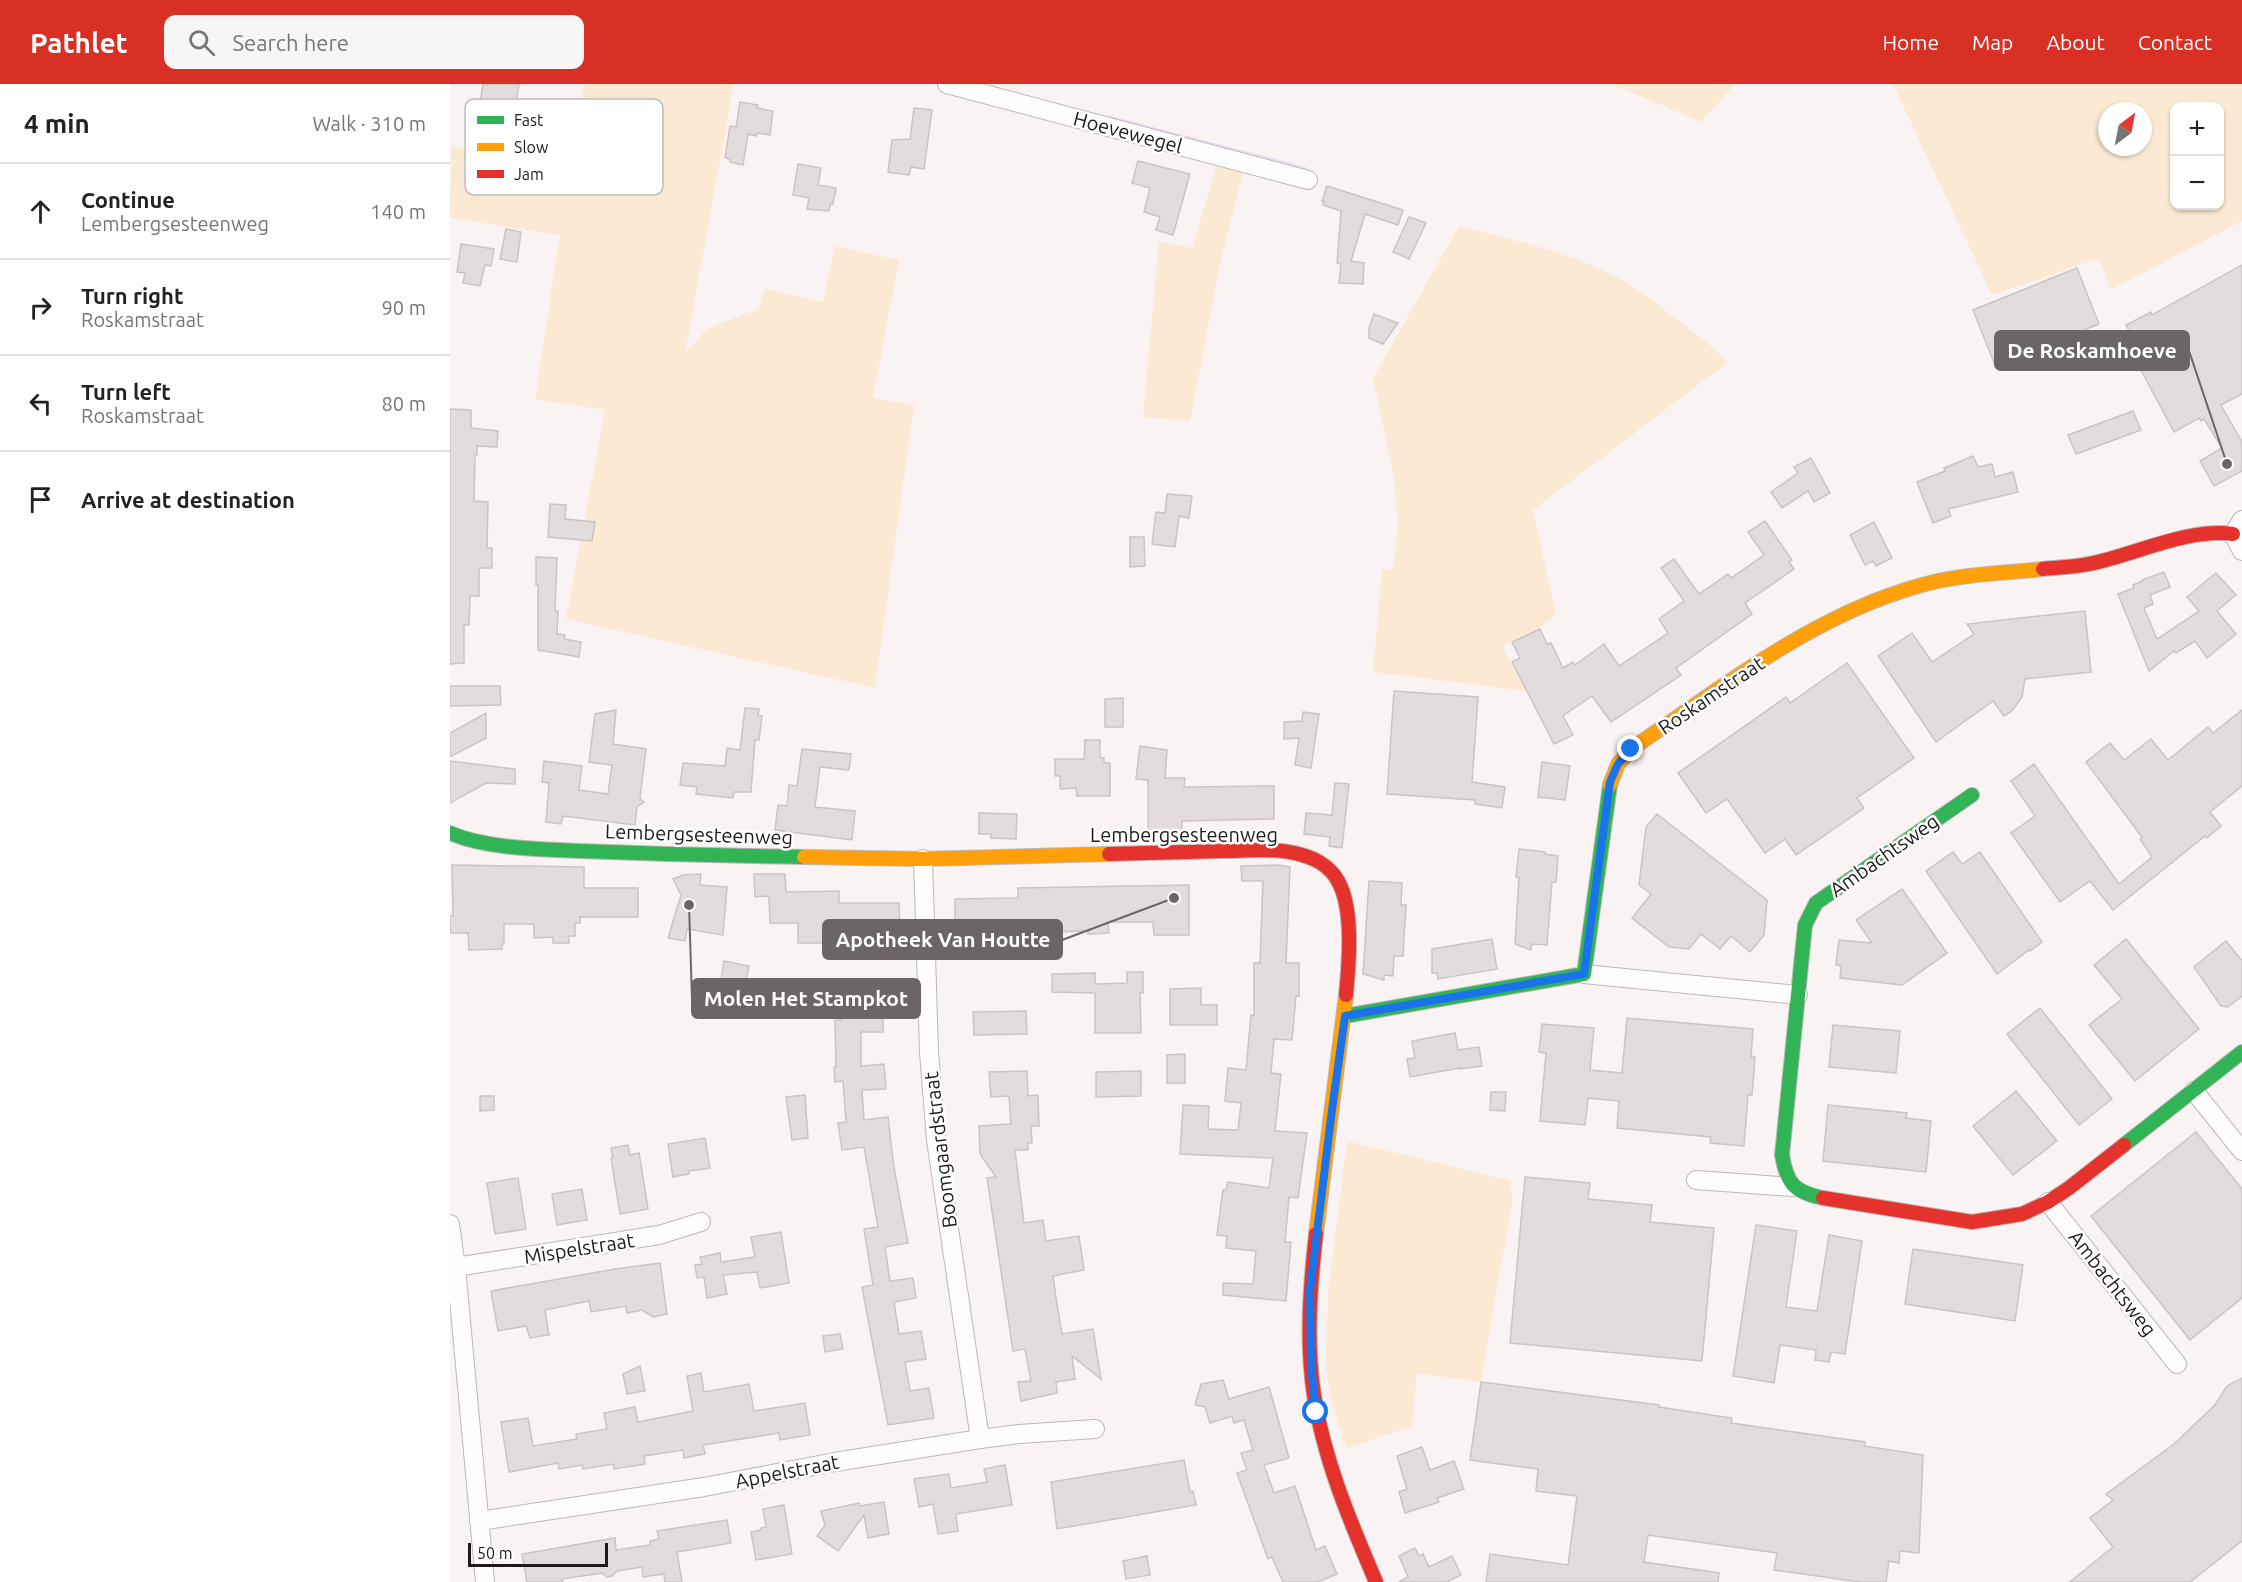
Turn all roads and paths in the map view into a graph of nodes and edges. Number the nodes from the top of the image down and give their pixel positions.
1 (947, 84) edge
2 (1308, 180) dead end
3 (2238, 527) edge
4 (2242, 551) edge
5 (1972, 795) dead end
6 (450, 833) edge
7 (923, 859) junction
8 (1584, 974) junction
9 (1798, 995) junction
10 (1345, 1016) junction
11 (2242, 1052) edge
12 (2194, 1091) junction
13 (2242, 1151) edge
14 (1696, 1180) dead end
15 (1792, 1187) junction
16 (2048, 1202) junction
17 (701, 1222) dead end
18 (450, 1224) edge
19 (456, 1267) junction
20 (2177, 1365) dead end
21 (458, 1369) edge
22 (1095, 1429) dead end
23 (980, 1439) junction
24 (479, 1521) junction
25 (485, 1582) edge
26 (1376, 1582) edge

1 - 2 street, Hoevewegel
3 - 4 street
3 - 8 street, Roskamstraat
5 - 9 street, Ambachtsweg
6 - 7 street, Lembergsesteenweg
7 - 10 street, Lembergsesteenweg
7 - 23 street, Boomgaardstraat
8 - 9 street
8 - 10 street
9 - 15 street, Ambachtsweg
10 - 26 street, Lembergsesteenweg
11 - 12 street
12 - 13 street
12 - 16 street
14 - 15 street
15 - 16 street
16 - 20 street, Ambachtsweg
17 - 19 street, Mispelstraat
18 - 19 street
19 - 21 street
21 - 24 street
22 - 23 street, Appelstraat
23 - 24 street, Appelstraat
24 - 25 street

